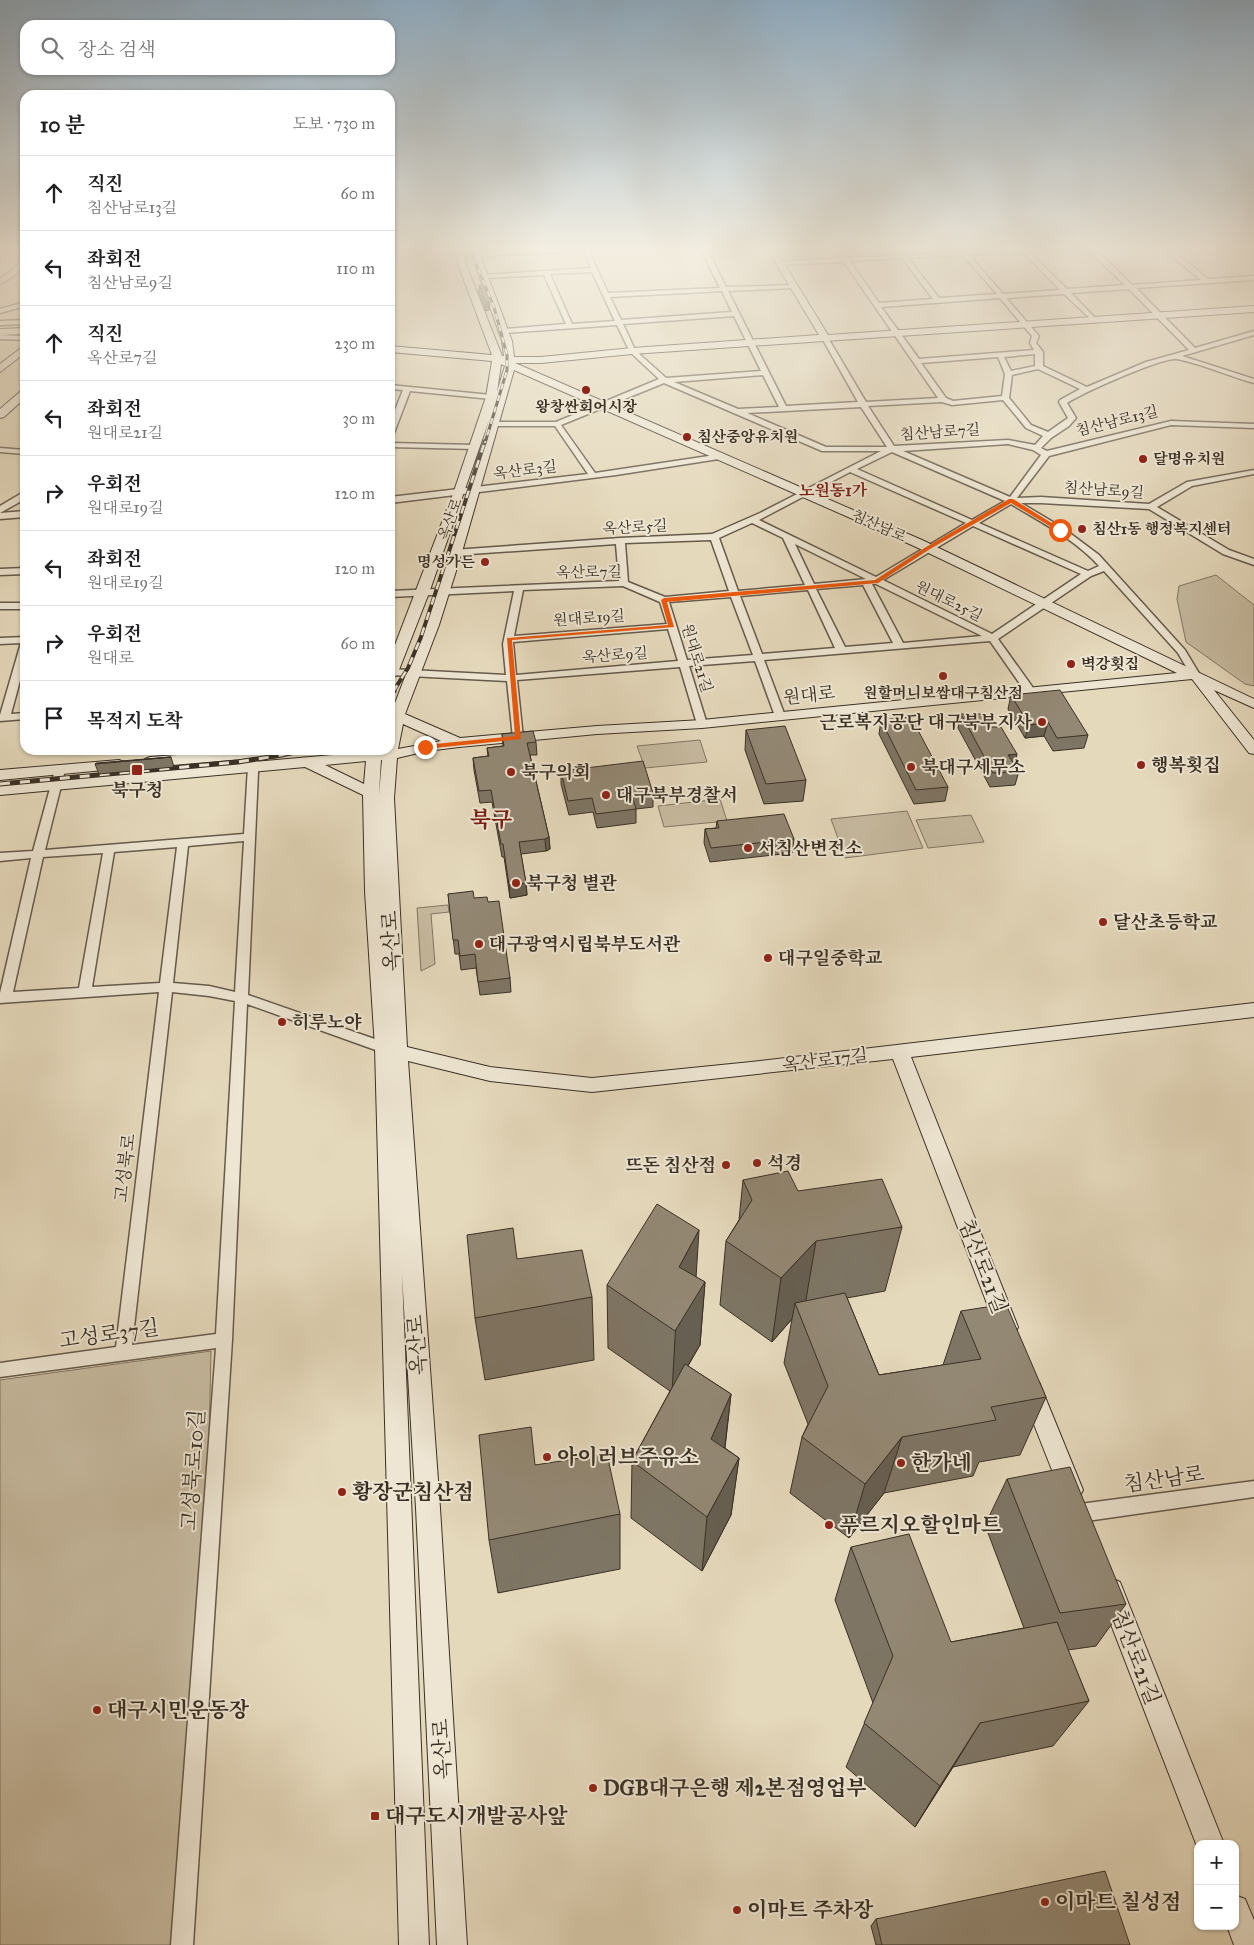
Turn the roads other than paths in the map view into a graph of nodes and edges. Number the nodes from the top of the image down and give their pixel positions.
1 (492, 338) edge
2 (505, 338) edge
3 (626, 338) edge
4 (749, 338) edge
5 (825, 338) junction
6 (828, 338) edge
7 (900, 338) edge
8 (1036, 338) edge
9 (1182, 338) edge
10 (1238, 338) edge
11 (752, 343) junction
12 (395, 349) edge
13 (632, 351) junction
14 (1194, 351) junction
15 (20, 352) edge
16 (1039, 352) junction
17 (1000, 355) junction
18 (1174, 356) junction
19 (497, 359) junction
20 (918, 361) junction
21 (510, 362) junction
22 (1039, 367) junction
23 (0, 369) edge
24 (766, 373) junction
25 (1009, 374) junction
26 (664, 380) junction
27 (1254, 381) edge
28 (395, 388) edge
29 (407, 389) junction
30 (1086, 389) junction
31 (491, 396) junction
32 (20, 397) edge
33 (1005, 398) junction
34 (943, 400) junction
35 (602, 404) junction
36 (863, 404) junction
37 (782, 408) junction
38 (399, 410) junction
39 (395, 412) edge
40 (737, 412) junction
41 (0, 415) edge
42 (395, 420) edge
43 (494, 424) junction
44 (557, 424) junction
45 (1254, 426) edge
46 (1049, 435) junction
47 (395, 445) edge
48 (474, 447) junction
49 (1036, 448) junction
50 (892, 449) junction
51 (0, 450) edge
52 (20, 452) edge
53 (1046, 454) junction
54 (722, 456) junction
55 (850, 469) junction
56 (1254, 472) edge
57 (593, 476) junction
58 (474, 490) junction
59 (460, 491) junction
60 (806, 493) junction
61 (20, 499) edge
62 (395, 499) edge
63 (1011, 500) junction
64 (1151, 507) junction
65 (0, 510) edge
66 (20, 514) edge
67 (0, 516) edge
68 (753, 520) junction
69 (973, 522) junction
70 (714, 537) junction
71 (786, 537) junction
72 (620, 541) junction
73 (928, 548) junction
74 (456, 552) junction
75 (1254, 562) edge
76 (1105, 567) junction
77 (20, 571) edge
78 (0, 572) edge
79 (1088, 574) junction
80 (871, 582) junction
81 (624, 583) junction
82 (811, 587) junction
83 (519, 589) junction
84 (443, 592) junction
85 (423, 593) junction
86 (395, 594) edge
87 (734, 594) junction
88 (664, 600) junction
89 (1044, 603) junction
90 (0, 606) edge
91 (20, 606) edge
92 (672, 626) junction
93 (993, 638) junction
94 (509, 639) junction
95 (20, 640) edge
96 (0, 641) edge
97 (899, 645) junction
98 (841, 650) junction
99 (758, 658) junction
100 (20, 660) edge
101 (395, 661) edge
102 (684, 665) junction
103 (395, 673) edge
104 (412, 673) junction
105 (1195, 675) junction
106 (511, 678) junction
107 (1031, 692) junction
108 (1254, 704) edge
109 (20, 716) edge
110 (397, 716) junction
111 (780, 716) junction
112 (2, 718) edge
113 (395, 721) edge
114 (702, 724) junction
115 (518, 738) junction
116 (459, 743) junction
117 (1254, 750) edge
118 (395, 752) edge
119 (279, 755) edge
120 (307, 755) edge
121 (382, 755) edge
122 (383, 755) edge
123 (254, 757) edge
124 (60, 770) junction
125 (0, 775) edge
126 (56, 785) junction
127 (0, 790) edge
128 (371, 793) junction
129 (250, 837) junction
130 (183, 842) junction
131 (109, 848) junction
132 (38, 854) junction
133 (0, 857) edge
134 (165, 987) junction
135 (85, 991) junction
136 (3, 998) edge
137 (243, 998) junction
138 (1254, 1010) edge
139 (391, 1049) junction
140 (899, 1051) junction
141 (224, 1340) junction
142 (123, 1353) junction
143 (0, 1370) edge
144 (1254, 1489) edge
145 (1084, 1522) joint
146 (1102, 1568) edge
147 (1208, 1840) edge
148 (1239, 1919) edge
149 (182, 1945) edge
150 (414, 1945) edge
151 (452, 1945) edge
152 (1250, 1945) edge

1 - 19 main road
2 - 21 main road
3 - 13 street
4 - 11 street
5 - 6 main road
5 - 11 main road
5 - 36 street
7 - 20 street
8 - 16 street
9 - 14 street
10 - 14 street
11 - 13 main road
11 - 24 street
12 - 19 main road, 침산남로
13 - 21 main road
13 - 26 street
14 - 18 street
15 - 23 main road
16 - 17 street
16 - 22 street
17 - 20 street
17 - 25 street
18 - 27 street
18 - 30 street
19 - 21 main road, 침산남로
19 - 31 main road, 옥산로
20 - 34 street
21 - 35 main road, 침산남로
21 - 43 main road
22 - 25 street
22 - 30 street
24 - 26 street
24 - 37 street
25 - 33 street
26 - 35 street
26 - 40 street
28 - 29 street
29 - 31 street
29 - 38 street
30 - 46 street
31 - 48 main road, 옥산로
32 - 41 main road
33 - 34 street
33 - 46 street
34 - 36 street
35 - 44 street
35 - 54 main road, 침산남로
36 - 37 street
36 - 50 street
37 - 40 street
38 - 39 street
38 - 42 street
40 - 50 street
43 - 44 street
43 - 58 main road
44 - 57 street, 옥산로3길
45 - 53 street, 침산남로13길
46 - 49 street
47 - 48 street
48 - 59 main road, 옥산로
49 - 50 street, 침산남로7길
49 - 53 street, 침산남로7길
50 - 55 street, 침산남로7길
50 - 63 street
51 - 52 street
53 - 63 street
54 - 57 street, 옥산로3길
54 - 60 main road, 침산남로
55 - 60 street, 침산남로7길
55 - 69 street
56 - 64 street
57 - 58 street, 옥산로3길
58 - 59 street, 옥산로3길
58 - 74 main road
59 - 62 street, 옥산로3길
59 - 85 main road, 옥산로
60 - 68 street, 옥산로5길
60 - 73 main road, 침산남로
61 - 65 street
63 - 64 street, 침산남로9길
63 - 69 street
63 - 76 street
64 - 75 street, 침산남로9길
66 - 67 street
68 - 70 street, 옥산로5길
68 - 71 street, 원대로25길
69 - 73 street
69 - 79 street
70 - 72 street, 옥산로5길
70 - 87 street
71 - 80 street, 원대로25길
71 - 82 street
72 - 74 street, 옥산로5길
72 - 81 street
73 - 80 street, 옥산로7길
73 - 89 main road, 침산남로
74 - 84 main road
76 - 79 street
76 - 105 street
77 - 78 street
79 - 89 street
80 - 82 street, 옥산로7길
80 - 93 street, 원대로25길
80 - 97 street
81 - 83 street, 옥산로7길
81 - 88 street, 옥산로7길
82 - 87 street, 옥산로7길
82 - 98 street
83 - 84 street, 옥산로7길
83 - 94 street
84 - 85 street, 옥산로7길
84 - 104 main road
85 - 86 street, 옥산로7길
85 - 101 main road, 옥산로
87 - 88 street, 옥산로7길
87 - 99 street
88 - 92 street, 원대로21길
89 - 93 street
89 - 105 main road, 침산남로
90 - 91 street
92 - 94 street, 원대로19길
92 - 102 street, 원대로21길
93 - 97 street, 옥산로9길
93 - 107 street, 원대로25길
94 - 106 street
95 - 96 street
97 - 98 street, 옥산로9길
98 - 99 street, 옥산로9길
99 - 102 street, 옥산로9길
99 - 111 street
100 - 112 street
102 - 106 street, 옥산로9길
102 - 114 street, 원대로21길
103 - 104 street, 옥산로9길
104 - 106 street, 옥산로9길
104 - 110 main road
105 - 107 main road, 원대로
105 - 108 main road
105 - 117 main road, 침산남로
106 - 115 street
107 - 111 main road, 원대로
109 - 112 street
110 - 113 main road
110 - 116 main road
111 - 114 main road, 원대로
114 - 115 main road, 원대로
115 - 116 main road, 원대로
116 - 118 main road, 원대로
119 - 123 main road, 원대로
120 - 128 main road
121 - 128 main road, 옥산로
122 - 139 main road, 옥산로
123 - 124 main road, 원대로
123 - 126 main road, 원대로
123 - 129 street
124 - 125 main road, 원대로
124 - 126 street
126 - 127 main road, 원대로
126 - 132 street
128 - 139 main road, 옥산로
129 - 130 street
129 - 137 street
130 - 131 street
130 - 134 street, 고성북로
131 - 132 street
131 - 135 street
132 - 133 street
132 - 136 street
134 - 135 street
134 - 137 street
134 - 142 street, 고성북로
135 - 136 street
137 - 139 street
137 - 141 street, 고성북로10길
138 - 140 main road, 옥산로17길
139 - 140 main road, 옥산로17길
139 - 150 main road, 옥산로
139 - 151 main road, 옥산로
140 - 145 main road, 침산로21길
141 - 142 street, 고성로37길
141 - 149 street, 고성북로10길
142 - 143 street, 고성로37길
144 - 145 street, 침산남로
146 - 147 main road, 침산로21길
148 - 152 main road

